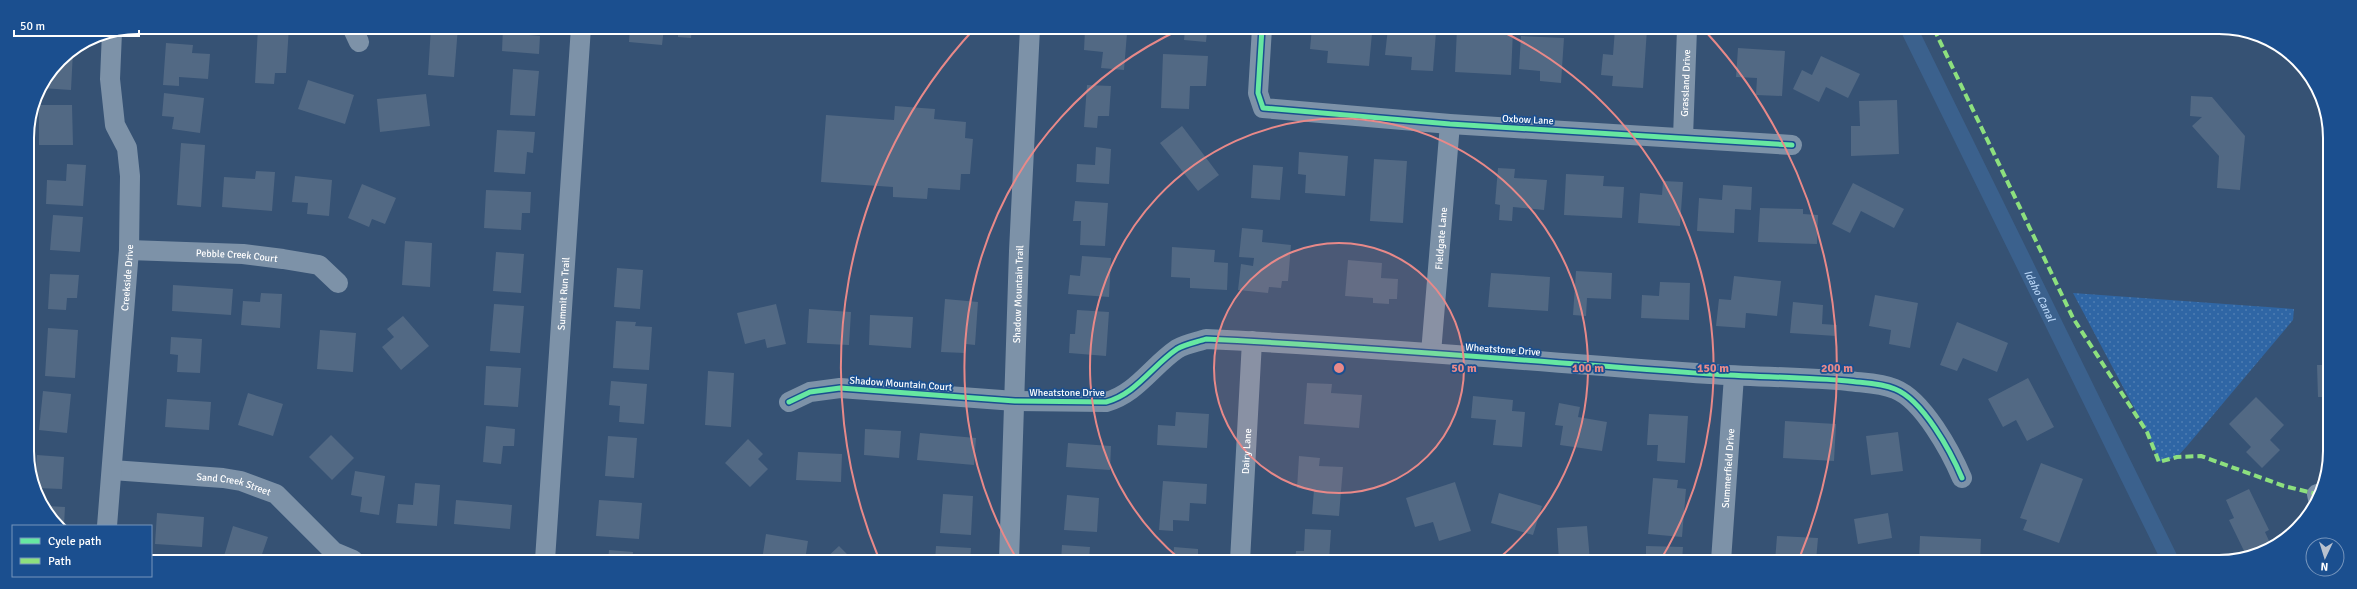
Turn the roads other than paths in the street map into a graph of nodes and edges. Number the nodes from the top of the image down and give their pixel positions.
1 (581, 34) edge
2 (1030, 34) edge
3 (1262, 34) edge
4 (1687, 34) edge
5 (112, 38) edge
6 (1450, 124) junction
7 (1683, 137) junction
8 (1792, 145) dead end
9 (129, 250) junction
10 (338, 283) dead end
11 (1252, 341) junction
12 (1431, 353) junction
13 (1734, 376) junction
14 (1015, 401) junction
15 (789, 402) dead end
16 (112, 470) junction
17 (1962, 478) dead end
18 (107, 525) edge
19 (341, 555) edge
20 (545, 555) edge
21 (1009, 555) edge
22 (1240, 555) edge
23 (1721, 555) edge

1 - 20 street, Summit Run Trail
2 - 14 street, Shadow Mountain Trail
3 - 6 street, Oxbow Lane
4 - 7 street, Grassland Drive
5 - 9 street, Creekside Drive
6 - 7 street, Oxbow Lane
6 - 12 street, Fieldgate Lane
7 - 8 street, Oxbow Lane
9 - 10 street, Pebble Creek Court
9 - 16 street, Creekside Drive
11 - 12 street, Wheatstone Drive
11 - 14 street, Wheatstone Drive
11 - 22 street, Dairy Lane
12 - 13 street, Wheatstone Drive
13 - 17 street, Wheatstone Drive
13 - 23 street, Summerfield Drive
14 - 15 street, Shadow Mountain Court
14 - 21 street, Shadow Mountain Trail
16 - 18 street, Creekside Drive
16 - 19 street, Sand Creek Street

